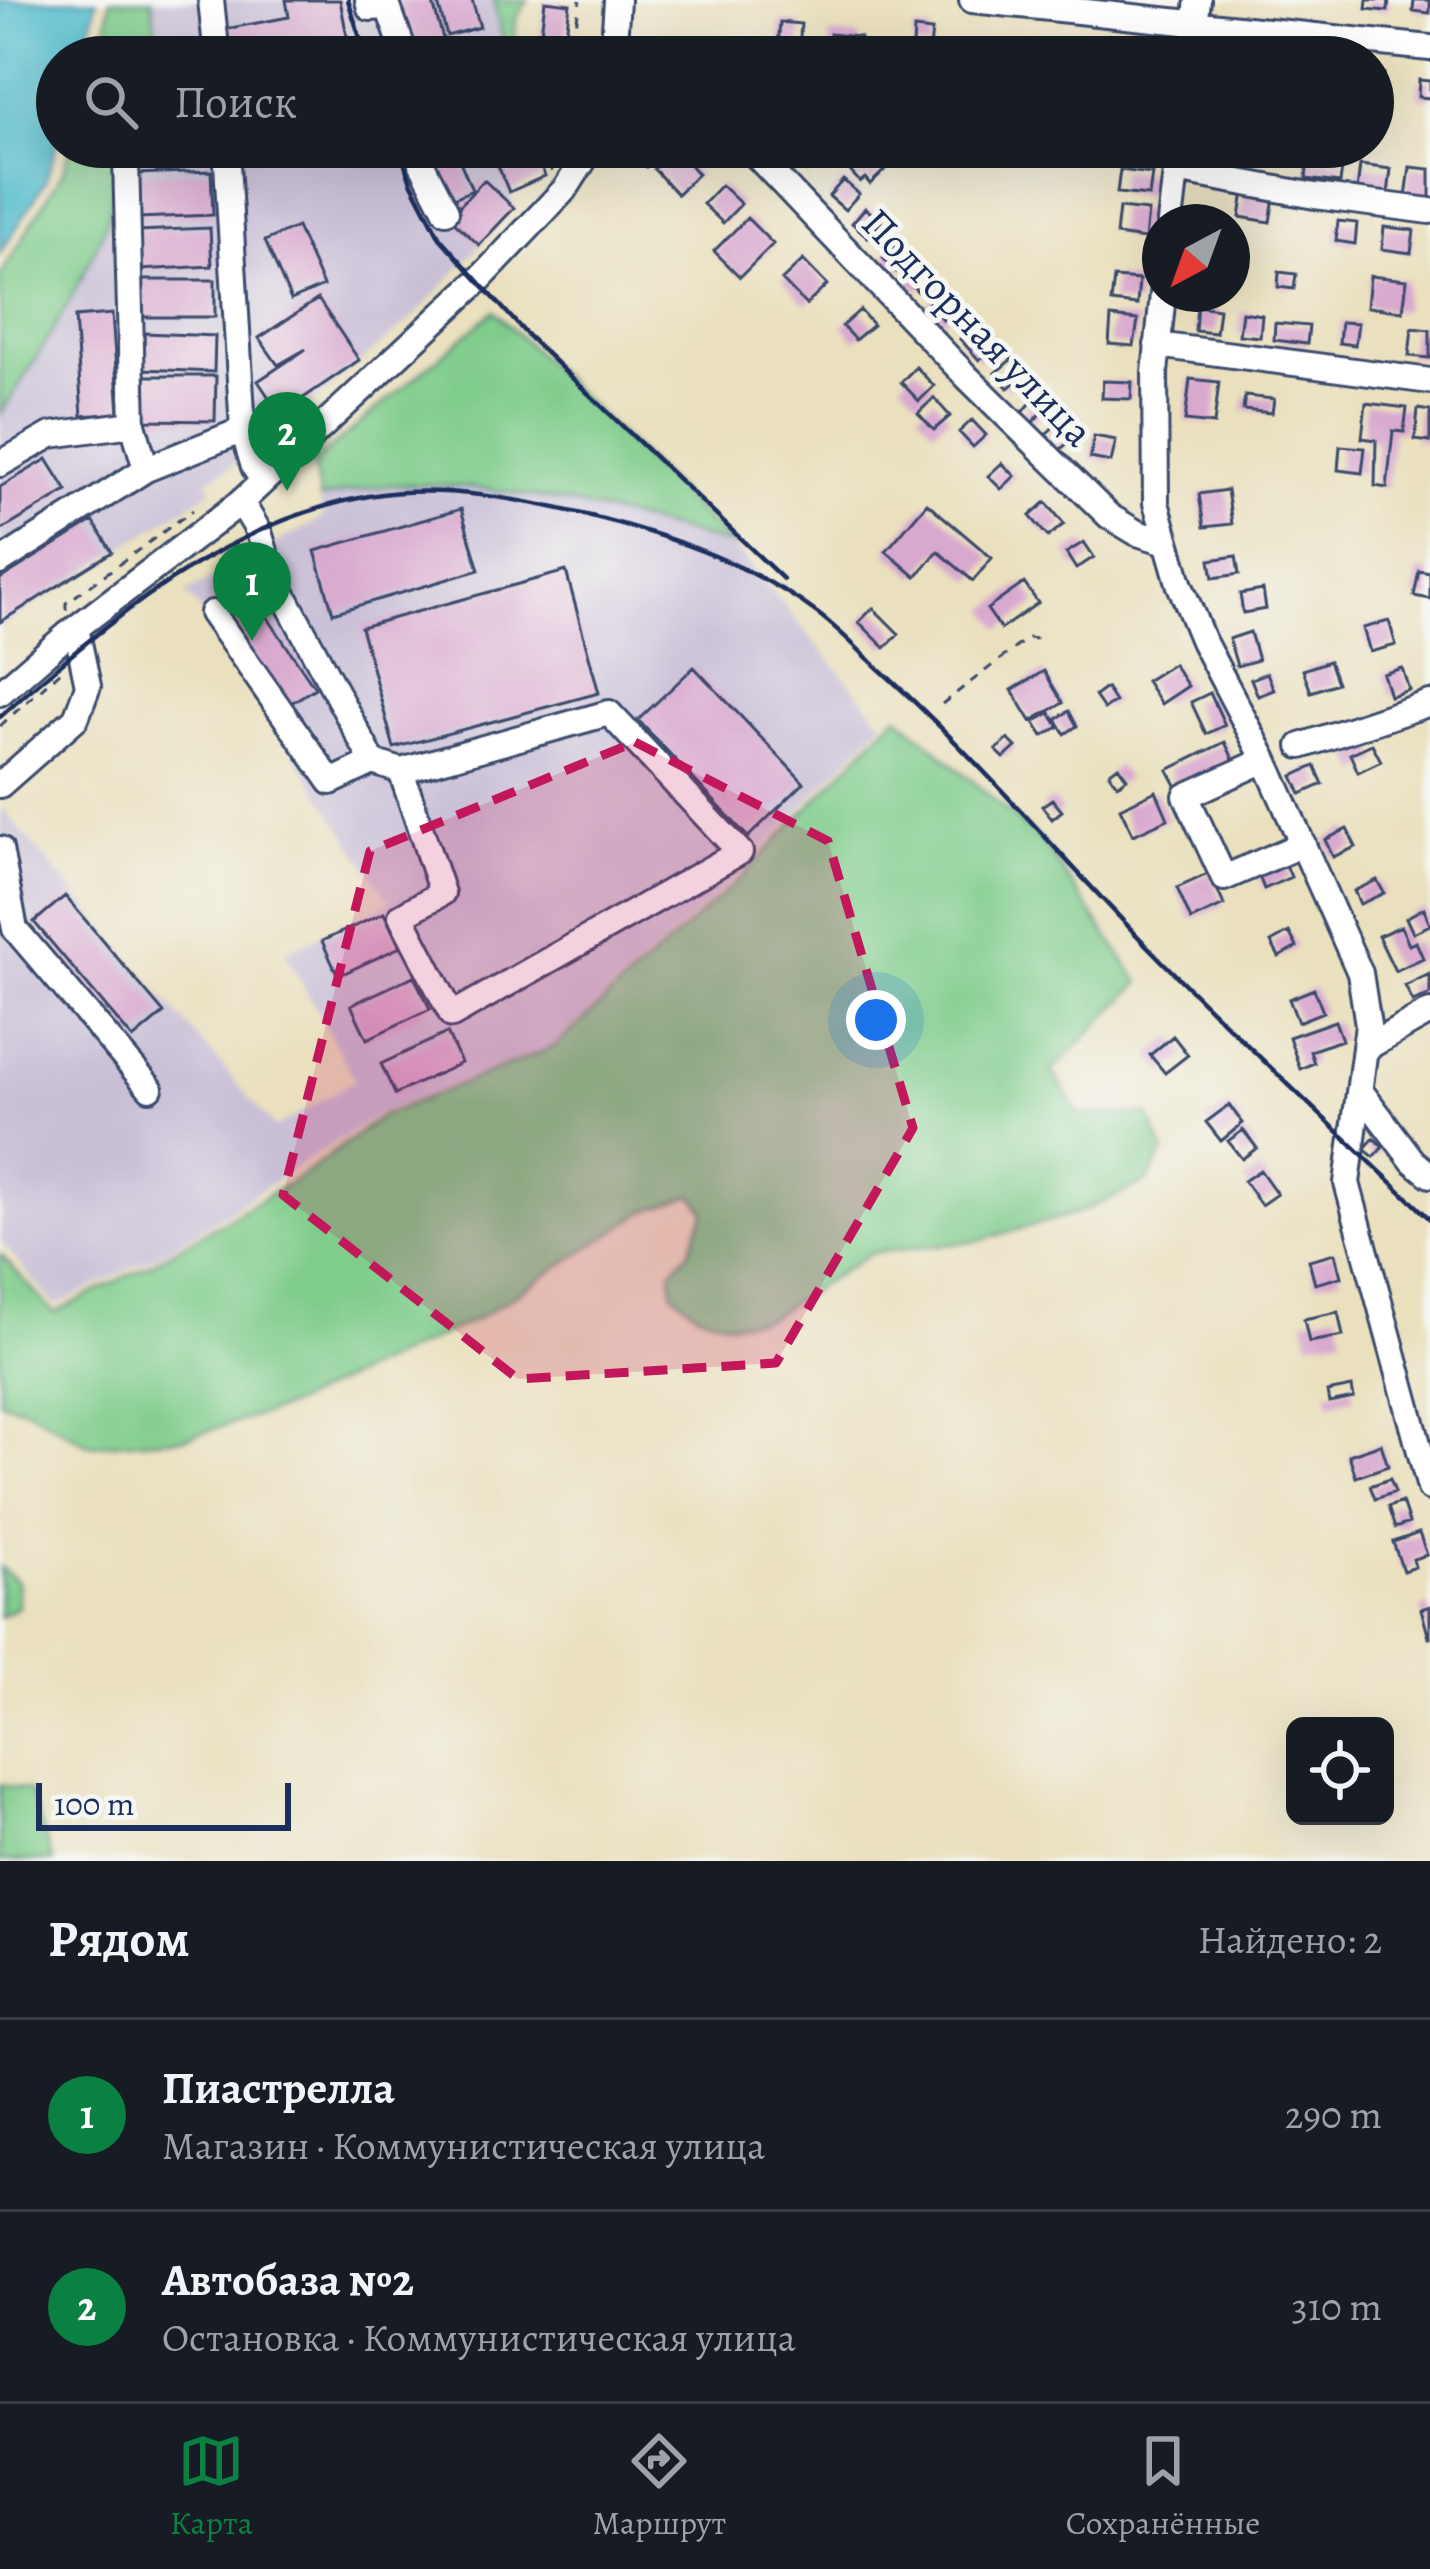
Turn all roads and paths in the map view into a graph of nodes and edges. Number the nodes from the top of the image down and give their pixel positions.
1 (211, 0) edge
2 (368, 0) edge
3 (580, 0) edge
4 (637, 0) edge
5 (972, 0) edge
6 (616, 11) edge
7 (1197, 11) edge
8 (215, 36) edge
9 (398, 36) edge
10 (574, 36) edge
11 (1359, 36) edge
12 (1394, 41) edge
13 (1430, 47) edge
14 (126, 168) edge
15 (233, 168) edge
16 (424, 168) edge
17 (579, 168) edge
18 (768, 168) edge
19 (1177, 168) edge
20 (1214, 168) edge
21 (1173, 204) edge
22 (446, 211) dead end
23 (1430, 211) edge
24 (1160, 312) edge
25 (1157, 345) junction
26 (1430, 381) edge
27 (133, 424) junction
28 (243, 430) junction
29 (0, 464) edge
30 (146, 469) junction
31 (263, 480) junction
32 (241, 502) junction
33 (1166, 542) junction
34 (0, 562) edge
35 (212, 613) dead end
36 (76, 628) junction
37 (1045, 640) dead end
38 (66, 667) dead end
39 (0, 694) edge
40 (1430, 703) edge
41 (942, 704) dead end
42 (0, 726) edge
43 (1301, 746) dead end
44 (1265, 760) junction
45 (373, 762) junction
46 (401, 771) junction
47 (0, 785) edge
48 (1303, 844) junction
49 (0, 849) edge
50 (1430, 1012) edge
51 (1366, 1048) junction
52 (150, 1088) dead end
53 (1361, 1092) junction
54 (1430, 1174) edge
55 (1430, 1489) edge

1 - 8 street
2 - 9 street
3 - 10 path
4 - 6 street
5 - 7 street
7 - 11 street
12 - 13 street
14 - 27 street
15 - 28 street
16 - 22 street
17 - 31 street
18 - 33 street, Подгорная улица
19 - 21 street
20 - 23 street
24 - 25 street
25 - 26 street
25 - 33 street
27 - 29 street
27 - 30 street
28 - 30 street
28 - 31 street
30 - 34 street
31 - 32 street
32 - 36 street
32 - 45 street
33 - 44 street
35 - 45 street
36 - 39 street
36 - 47 street
37 - 41 path
38 - 42 path
40 - 43 street
44 - 48 street
44 - 48 street
45 - 46 street
46 - 46 street
48 - 51 street
49 - 52 street
50 - 51 street
51 - 53 street
53 - 54 street
53 - 55 street

